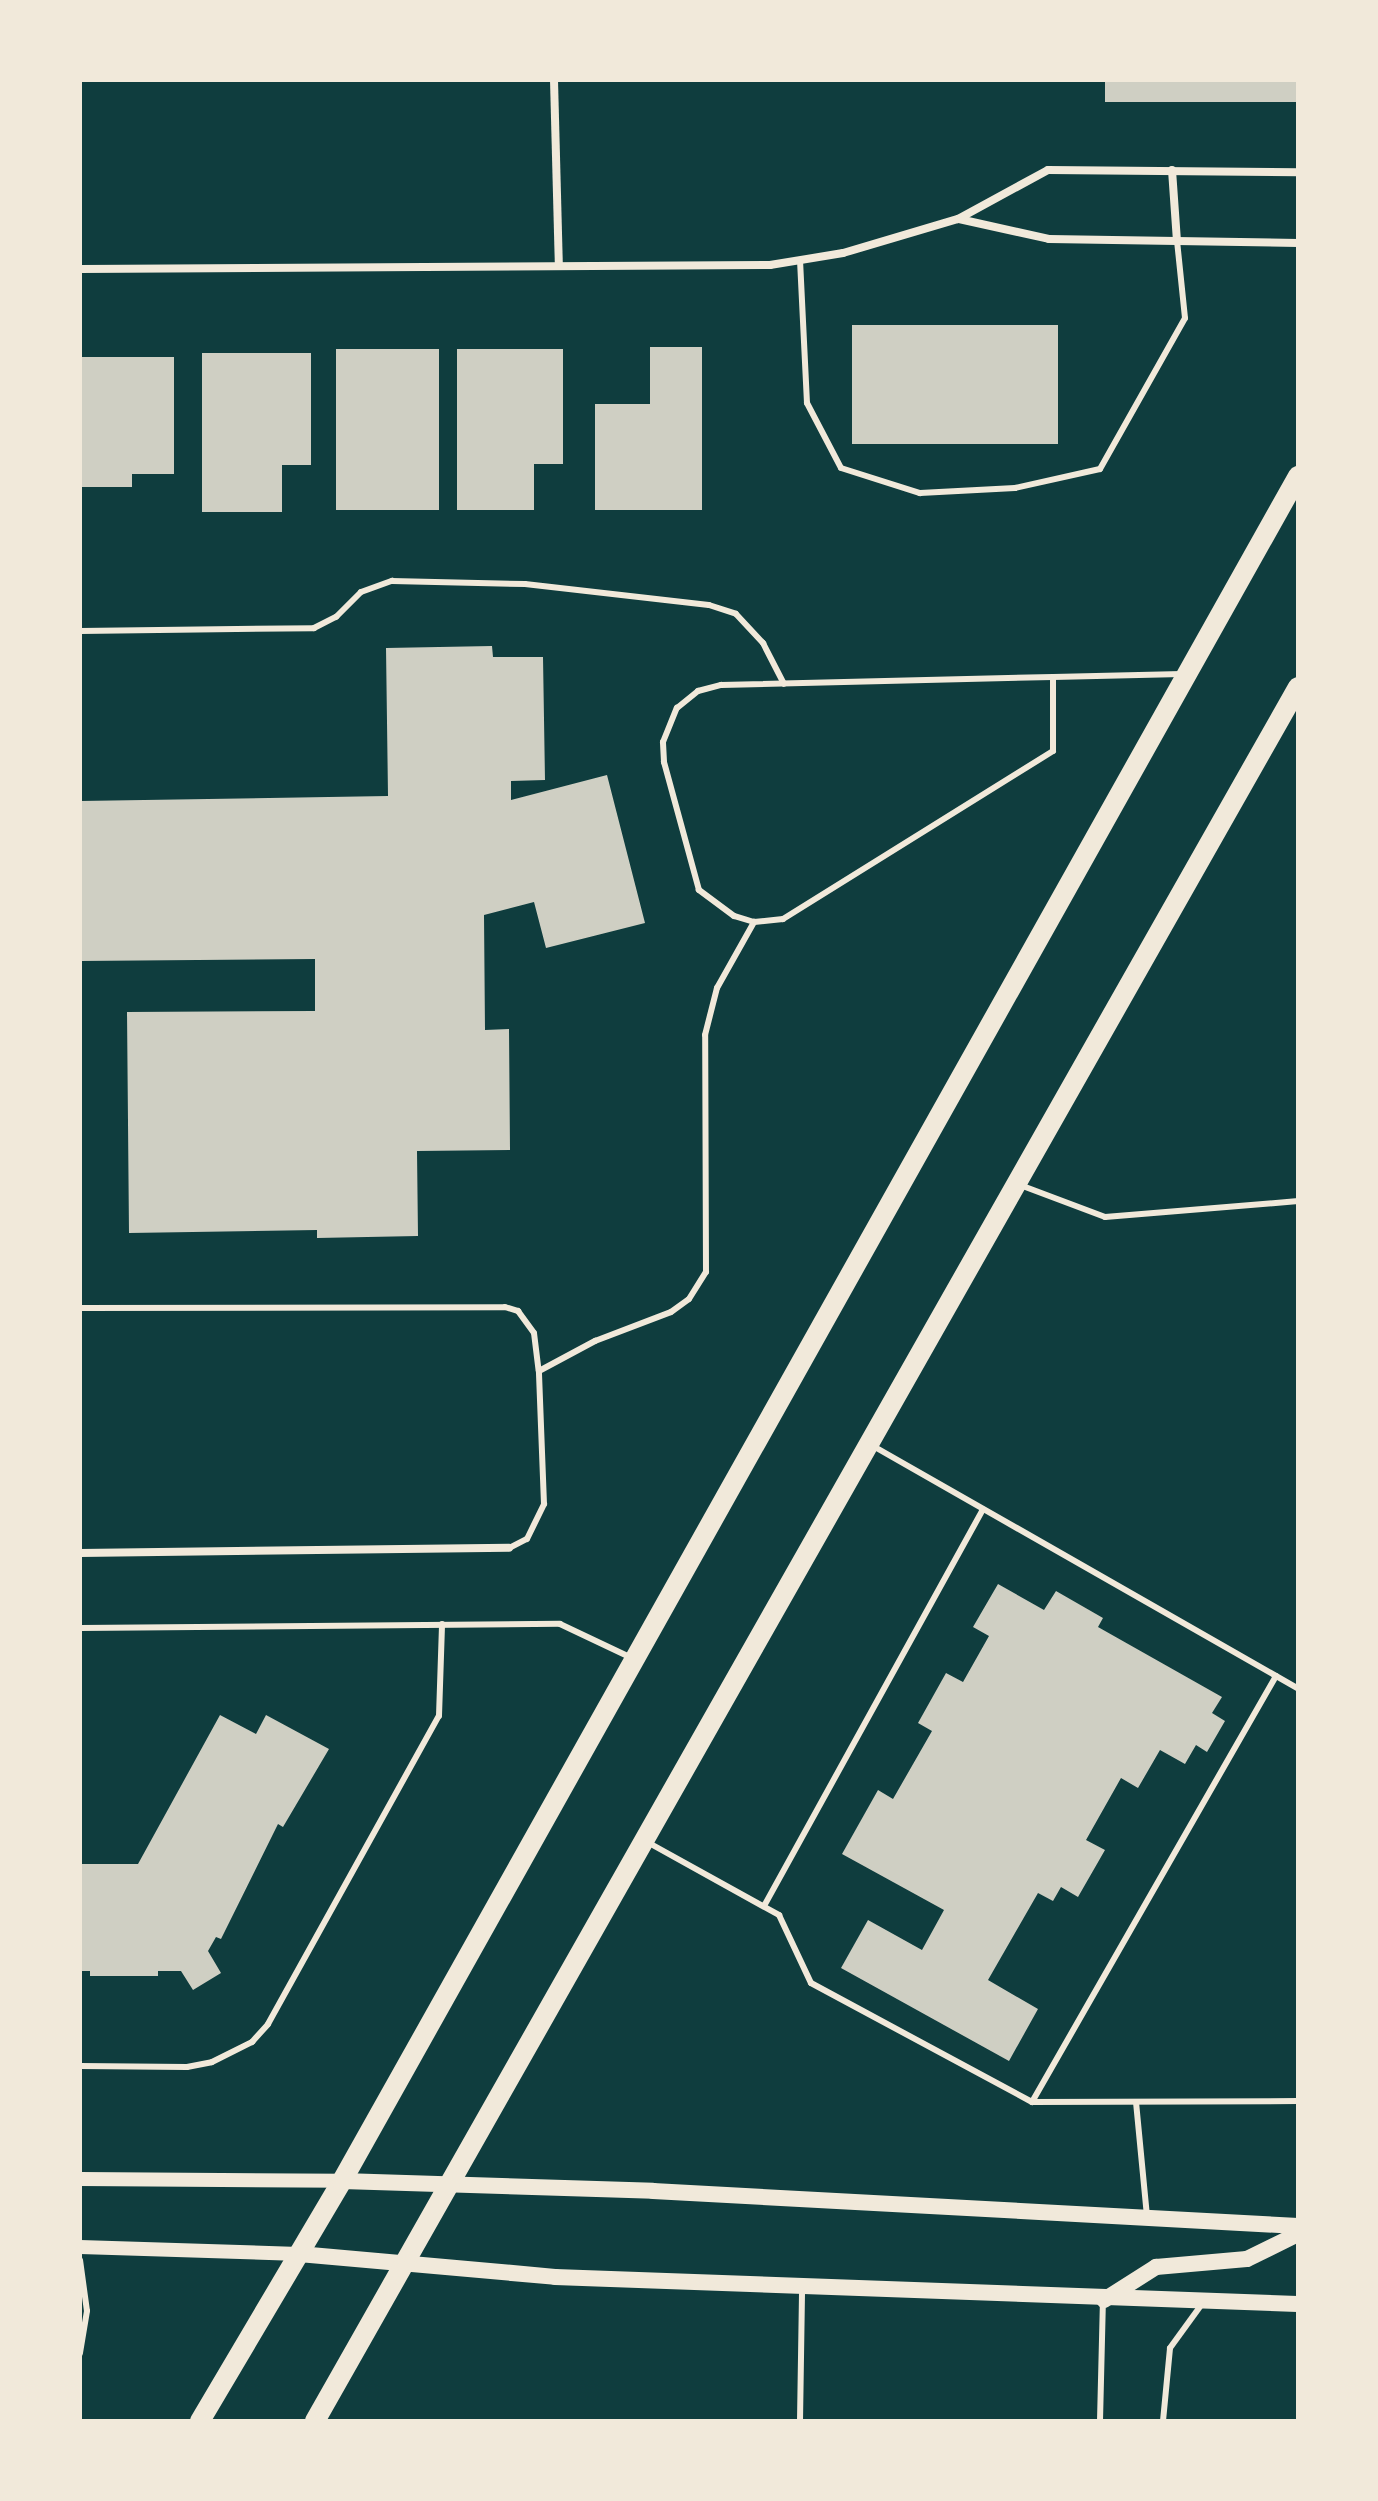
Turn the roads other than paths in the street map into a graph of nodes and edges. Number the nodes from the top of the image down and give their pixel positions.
1 (554, 80) edge
2 (1172, 170) junction
3 (1298, 172) edge
4 (958, 219) junction
5 (1177, 241) junction
6 (1298, 243) edge
7 (800, 260) junction
8 (559, 266) junction
9 (80, 269) edge
10 (1298, 476) edge
11 (80, 631) edge
12 (1187, 674) junction
13 (1053, 677) junction
14 (784, 684) junction
15 (1298, 687) edge
16 (754, 922) junction
17 (1017, 1184) junction
18 (1298, 1201) edge
19 (80, 1308) edge
20 (539, 1371) junction
21 (870, 1444) junction
22 (983, 1509) junction
23 (509, 1548) joint
24 (80, 1553) edge
25 (442, 1624) junction
26 (80, 1628) edge
27 (632, 1658) junction
28 (1276, 1676) junction
29 (1298, 1688) edge
30 (646, 1841) junction
31 (764, 1906) junction
32 (80, 2066) edge
33 (1298, 2101) edge
34 (1032, 2102) junction
35 (1136, 2102) junction
36 (80, 2179) edge
37 (342, 2181) junction
38 (451, 2185) junction
39 (1147, 2216) junction
40 (1298, 2226) edge
41 (1298, 2234) edge
42 (80, 2247) edge
43 (299, 2254) junction
44 (80, 2260) edge
45 (404, 2266) junction
46 (802, 2288) junction
47 (1103, 2300) junction
48 (1203, 2303) junction
49 (1298, 2304) edge
50 (80, 2353) edge
51 (200, 2421) edge
52 (315, 2421) edge
53 (800, 2421) edge
54 (1100, 2421) edge
55 (1163, 2421) edge

1 - 8 street
2 - 3 street
2 - 4 street
2 - 5 street
4 - 5 street
4 - 7 street
5 - 6 street
5 - 7 lane
7 - 8 street
8 - 9 street
10 - 12 main road
11 - 14 lane
12 - 13 lane
12 - 27 main road
13 - 14 lane
13 - 16 lane
14 - 16 lane
15 - 17 main road
16 - 20 lane
17 - 18 lane
17 - 21 main road
19 - 20 lane
20 - 23 lane
21 - 22 lane
21 - 30 main road
22 - 28 lane
22 - 31 lane
23 - 24 street
25 - 26 lane
25 - 27 lane
25 - 32 lane
27 - 37 main road
28 - 29 lane
28 - 34 lane
30 - 31 lane
30 - 38 main road
31 - 34 lane
33 - 35 lane
34 - 35 lane
35 - 39 lane
36 - 37 street
37 - 38 main road
37 - 43 main road
38 - 39 main road
38 - 45 main road
39 - 40 main road
41 - 47 main road
42 - 43 street
43 - 45 main road
43 - 51 main road
44 - 50 lane
45 - 46 main road
45 - 52 main road
46 - 47 main road
46 - 53 lane
47 - 48 main road
47 - 54 lane
48 - 49 main road
48 - 55 lane

